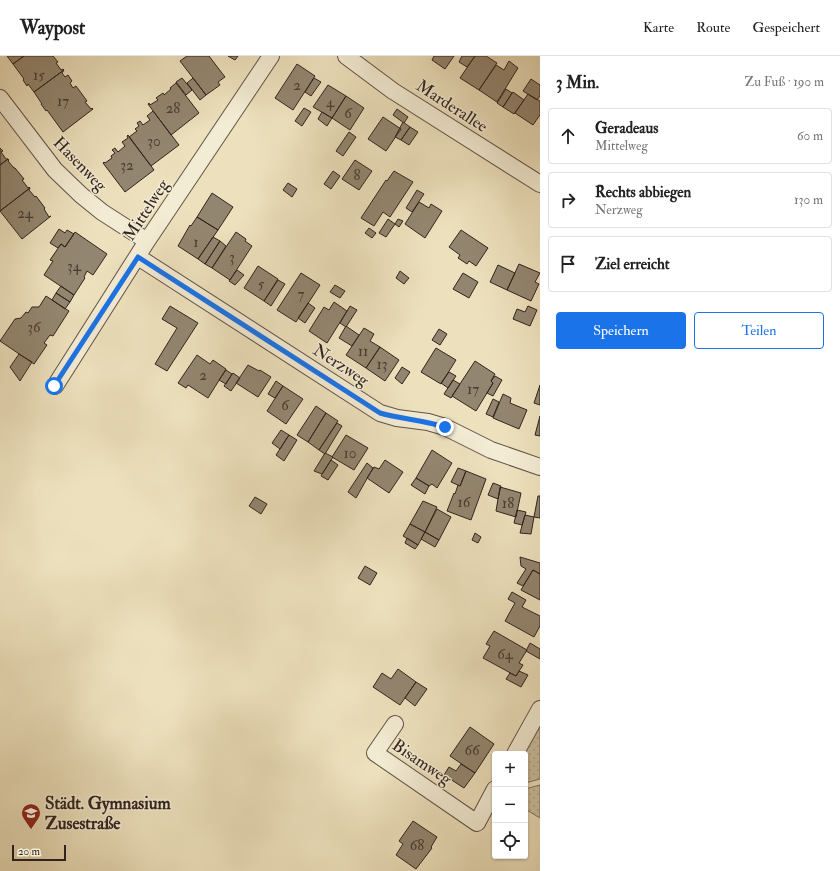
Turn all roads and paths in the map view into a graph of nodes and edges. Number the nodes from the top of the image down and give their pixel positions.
1 (271, 56) edge
2 (346, 56) edge
3 (0, 98) edge
4 (540, 184) edge
5 (147, 242) junction
6 (138, 257) junction
7 (54, 386) dead end
8 (540, 467) edge
9 (540, 709) edge
10 (395, 724) dead end
11 (517, 751) edge
12 (492, 795) edge

1 - 5 street, Mittelweg
2 - 4 street, Marderallee
3 - 5 street, Hasenweg
5 - 6 street, Mittelweg
6 - 7 street, Mittelweg
6 - 8 street, Nerzweg
9 - 11 street
10 - 12 street, Bisamweg

